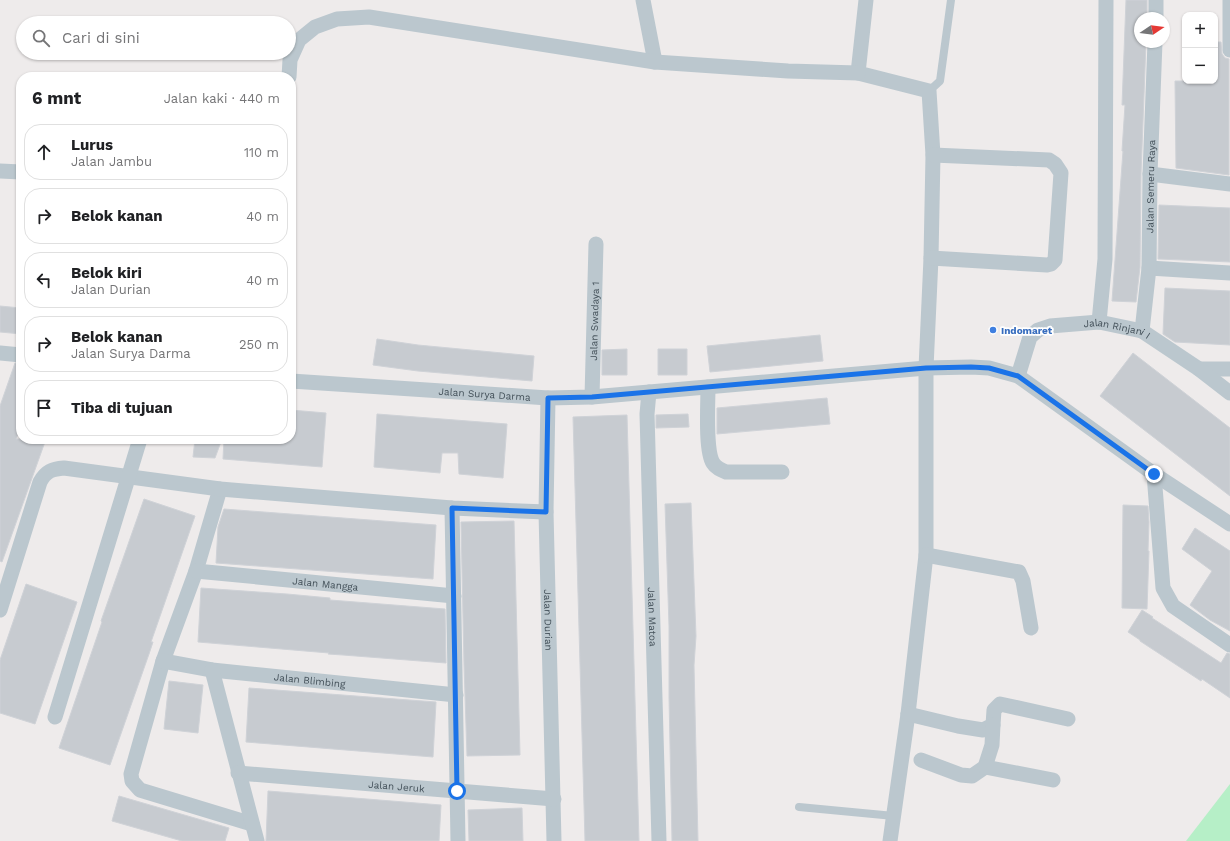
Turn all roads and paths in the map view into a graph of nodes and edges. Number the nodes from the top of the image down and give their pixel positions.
1 (643, 0) edge
2 (866, 0) edge
3 (951, 0) edge
4 (1106, 0) edge
5 (1156, 0) edge
6 (1230, 0) edge
7 (1156, 12) edge
8 (1230, 45) edge
9 (296, 47) edge
10 (1155, 48) edge
11 (1230, 50) edge
12 (290, 60) edge
13 (655, 62) junction
14 (289, 72) edge
15 (858, 73) junction
16 (929, 91) junction
17 (933, 155) junction
18 (0, 171) edge
19 (16, 172) edge
20 (1150, 174) junction
21 (1230, 184) edge
22 (596, 244) dead end
23 (931, 258) junction
24 (1148, 268) junction
25 (1230, 273) edge
26 (1099, 322) junction
27 (1142, 331) junction
28 (0, 353) edge
29 (16, 355) edge
30 (926, 368) junction
31 (1199, 369) junction
32 (1230, 369) edge
33 (1018, 376) junction
34 (296, 381) edge
35 (708, 387) junction
36 (650, 392) junction
37 (1230, 393) edge
38 (592, 397) junction
39 (548, 398) junction
40 (138, 444) edge
41 (782, 472) dead end
42 (1154, 474) junction
43 (127, 477) junction
44 (220, 489) junction
45 (452, 508) junction
46 (546, 512) junction
47 (1230, 524) edge
48 (926, 555) junction
49 (196, 571) junction
50 (454, 596) junction
51 (0, 610) edge
52 (1031, 628) dead end
53 (1230, 645) edge
54 (163, 661) junction
55 (212, 670) junction
56 (456, 694) junction
57 (908, 714) junction
58 (55, 717) dead end
59 (1068, 719) dead end
60 (993, 725) junction
61 (921, 760) dead end
62 (985, 768) junction
63 (238, 773) junction
64 (1053, 780) dead end
65 (457, 791) junction
66 (554, 799) junction
67 (799, 808) dead end
68 (894, 816) junction
69 (252, 824) junction
70 (257, 841) edge
71 (458, 841) edge
72 (554, 841) edge
73 (659, 841) edge
74 (890, 841) edge

1 - 13 street
2 - 15 street
3 - 16 lane
4 - 26 street
5 - 7 street
6 - 8 street
8 - 11 street
9 - 13 street
10 - 20 street, Jalan Semeru Raya
12 - 14 street
13 - 15 street
15 - 16 street
16 - 17 street
17 - 23 street
17 - 23 street
18 - 19 street
20 - 21 street
20 - 24 street, Jalan Semeru Raya
22 - 38 street, Jalan Swadaya 1
23 - 30 street
24 - 25 street
24 - 27 street, Jalan Semeru Raya
26 - 27 street, Jalan Rinjani I
26 - 33 street, Jalan Rinjani I
27 - 31 street, Jalan Rinjani I
28 - 29 street
30 - 33 street, Jalan Surya Darma
30 - 35 street, Jalan Surya Darma
30 - 48 street
31 - 32 street
31 - 37 street, Jalan Rinjani I
33 - 42 street, Jalan Surya Darma
34 - 39 street, Jalan Surya Darma
35 - 36 street, Jalan Surya Darma
35 - 41 street
36 - 38 street, Jalan Surya Darma
36 - 73 street, Jalan Matoa
38 - 39 street, Jalan Surya Darma
39 - 46 street, Jalan Durian
40 - 43 street
42 - 47 street, Jalan Surya Darma
42 - 53 street
43 - 44 street
43 - 51 street
43 - 58 street
44 - 45 street
44 - 49 street
45 - 46 street
45 - 50 street
46 - 66 street, Jalan Durian
48 - 52 street
48 - 57 street
49 - 50 street, Jalan Mangga
49 - 54 street
50 - 56 street
54 - 55 street, Jalan Blimbing
54 - 69 street
55 - 56 street, Jalan Blimbing
55 - 63 street
56 - 65 street
57 - 60 street
57 - 68 street
59 - 60 street
60 - 62 street
61 - 62 street
62 - 64 street
63 - 65 street, Jalan Jeruk
63 - 69 street
65 - 66 street, Jalan Jeruk
65 - 71 street
66 - 72 street, Jalan Durian
67 - 68 lane
68 - 74 street
69 - 70 street

